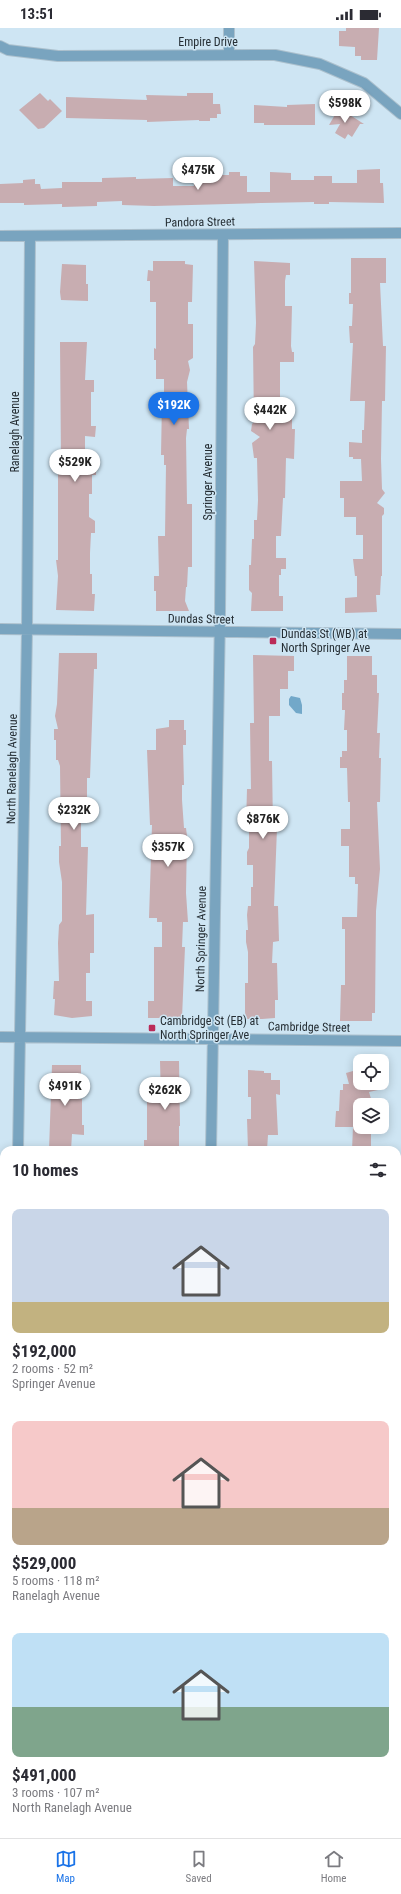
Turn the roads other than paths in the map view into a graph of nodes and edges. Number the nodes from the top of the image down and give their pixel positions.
1 (229, 28) edge
2 (0, 46) edge
3 (229, 55) junction
4 (401, 114) edge
5 (401, 233) edge
6 (223, 235) junction
7 (0, 236) edge
8 (30, 236) junction
9 (0, 629) edge
10 (27, 629) junction
11 (220, 632) junction
12 (401, 634) edge
13 (0, 1037) edge
14 (20, 1037) junction
15 (213, 1039) junction
16 (401, 1041) edge
17 (18, 1146) edge
18 (211, 1146) edge

1 - 3 street
2 - 3 street, Empire Drive
3 - 4 street, Empire Drive
5 - 6 street, Pandora Street
6 - 8 street, Pandora Street
6 - 11 street, Springer Avenue
7 - 8 street, Pandora Street
8 - 10 street, Ranelagh Avenue
9 - 10 street, Dundas Street
10 - 11 street, Dundas Street
10 - 14 street, North Ranelagh Avenue
11 - 12 street, Dundas Street
11 - 15 street, North Springer Avenue
13 - 14 street, Cambridge Street
14 - 15 street, Cambridge Street
14 - 17 street, North Ranelagh Avenue
15 - 16 street, Cambridge Street
15 - 18 street, North Springer Avenue

